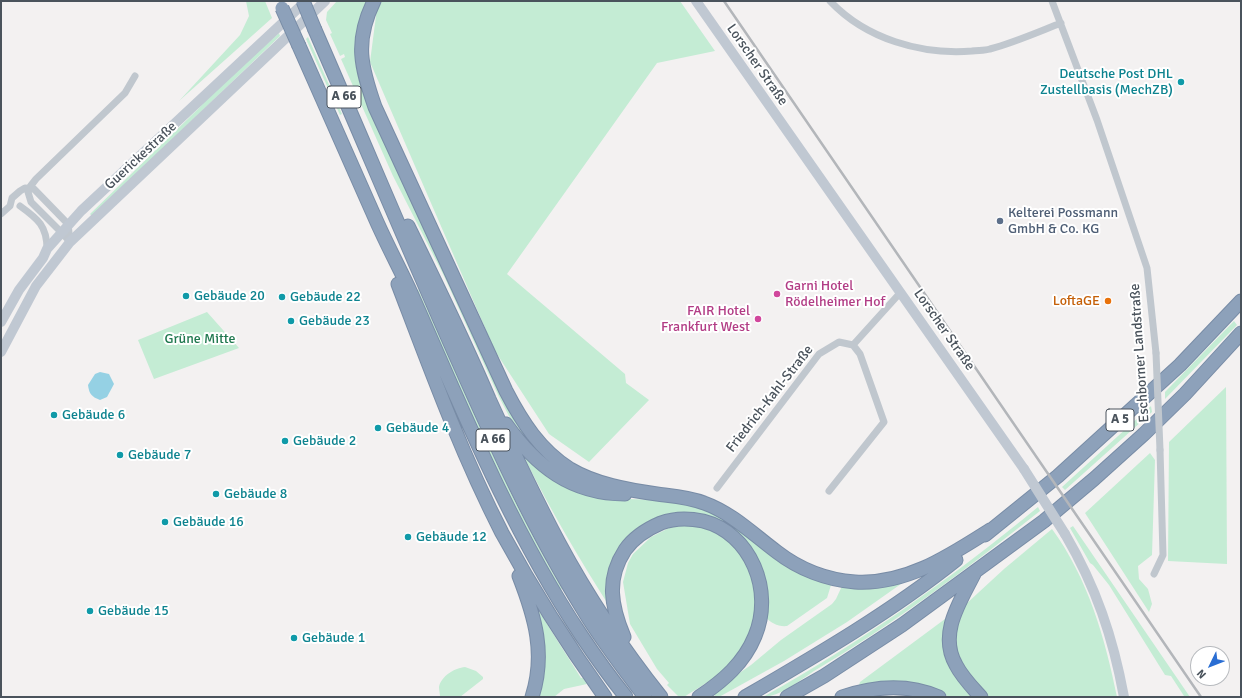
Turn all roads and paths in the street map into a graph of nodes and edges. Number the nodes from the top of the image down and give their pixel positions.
1 (305, 1) edge
2 (326, 1) edge
3 (374, 1) edge
4 (696, 1) edge
5 (830, 1) edge
6 (1052, 1) edge
7 (281, 5) edge
8 (1061, 23) junction
9 (135, 76) dead end
10 (374, 165) junction
11 (29, 188) junction
12 (10, 206) junction
13 (20, 206) junction
14 (36, 208) junction
15 (1, 214) edge
16 (377, 222) junction
17 (65, 228) junction
18 (70, 242) junction
19 (47, 249) junction
20 (900, 293) junction
21 (1241, 300) edge
22 (1, 322) edge
23 (1241, 333) edge
24 (853, 344) junction
25 (1, 352) edge
26 (489, 398) junction
27 (717, 488) dead end
28 (829, 492) dead end
29 (655, 493) junction
30 (990, 530) junction
31 (502, 532) junction
32 (974, 573) junction
33 (1154, 574) dead end
34 (633, 661) junction
35 (792, 695) edge
36 (532, 697) edge
37 (605, 697) edge
38 (626, 697) edge
39 (644, 697) edge
40 (661, 697) edge
41 (699, 697) edge
42 (745, 697) edge
43 (842, 697) edge
44 (939, 697) edge
45 (980, 697) edge
46 (1124, 697) edge

1 - 10 highway, A 66, bridge
1 - 17 main road, Guerickestraße
2 - 18 main road, Guerickestraße
3 - 29 highway
4 - 20 main road, Lorscher Straße
5 - 8 street
6 - 8 street, Eschborner Landstraße
7 - 16 highway, A 66, bridge
8 - 33 street, Eschborner Landstraße, bridge
9 - 11 street
10 - 26 highway
10 - 39 highway, A 66
11 - 12 street
11 - 14 street
11 - 17 street
12 - 13 street
12 - 15 street
13 - 14 street
13 - 19 street
14 - 17 street
16 - 31 highway
16 - 38 highway, A 66
17 - 18 street
17 - 19 main road, Guerickestraße
18 - 25 main road, Guerickestraße
19 - 22 main road, Guerickestraße
20 - 24 street
20 - 46 main road, Lorscher Straße, bridge
21 - 30 highway, A 5
23 - 32 highway, A 5
24 - 27 street, Friedrich-Kahl-Straße
24 - 28 street
26 - 29 highway
26 - 34 highway
29 - 30 highway
30 - 42 highway, A 5
31 - 36 highway
31 - 37 highway
32 - 35 highway, A 5
32 - 45 highway
34 - 40 highway
34 - 41 highway
43 - 44 highway

